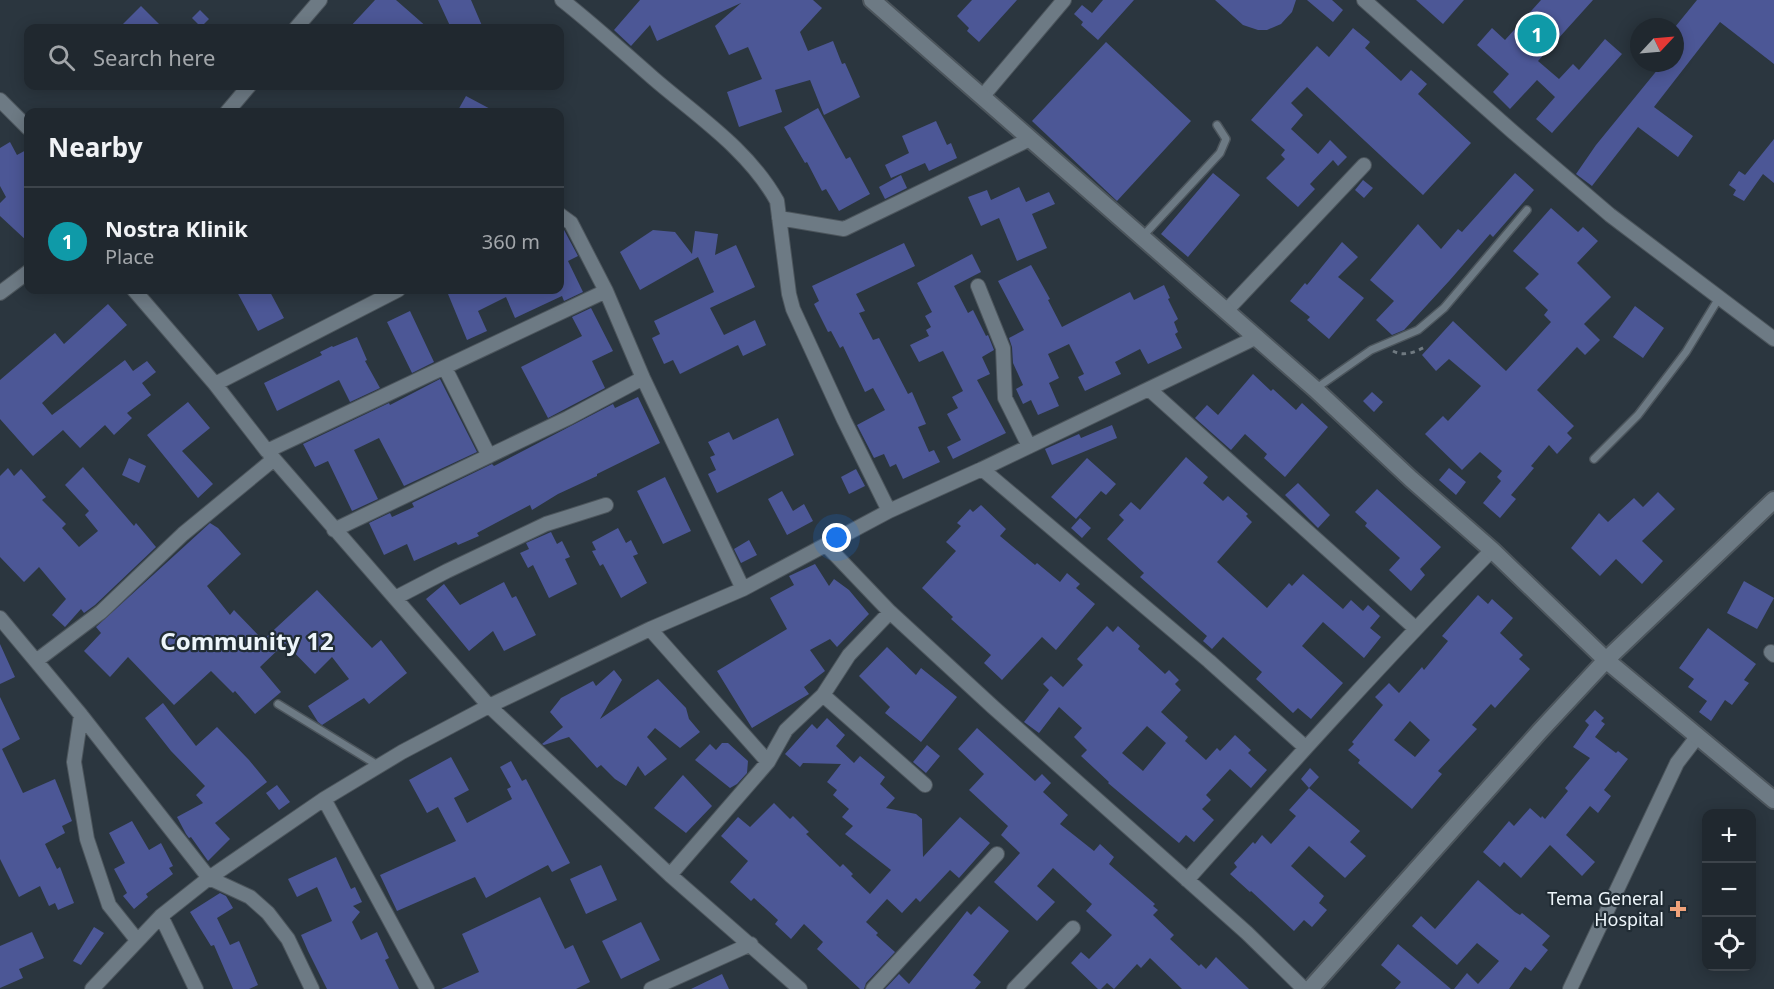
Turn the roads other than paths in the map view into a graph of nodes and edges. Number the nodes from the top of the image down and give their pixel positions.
1 (562, 0) edge
2 (872, 0) edge
3 (1064, 0) edge
4 (1365, 0) edge
5 (312, 3) edge
6 (299, 24) edge
7 (246, 90) edge
8 (982, 97) junction
9 (0, 100) edge
10 (230, 108) edge
11 (24, 124) edge
12 (1217, 125) dead end
13 (1030, 139) junction
14 (1364, 165) dead end
15 (1527, 210) dead end
16 (564, 218) edge
17 (779, 218) junction
18 (1142, 237) junction
19 (24, 275) edge
20 (978, 286) dead end
21 (606, 291) junction
22 (0, 292) edge
23 (137, 294) edge
24 (390, 294) edge
25 (1719, 298) junction
26 (1227, 310) junction
27 (1257, 338) junction
28 (1774, 339) edge
29 (445, 368) junction
30 (643, 378) junction
31 (215, 384) junction
32 (1315, 389) junction
33 (1150, 390) junction
34 (1029, 446) junction
35 (270, 455) junction
36 (489, 456) junction
37 (1594, 459) dead end
38 (982, 469) junction
39 (1774, 500) edge
40 (606, 505) dead end
41 (889, 511) junction
42 (334, 530) junction
43 (826, 545) junction
44 (1492, 550) junction
45 (743, 589) junction
46 (395, 598) junction
47 (890, 612) junction
48 (0, 618) edge
49 (1415, 628) junction
50 (650, 629) junction
51 (1606, 660) junction
52 (36, 661) junction
53 (823, 695) junction
54 (278, 704) dead end
55 (489, 706) junction
56 (81, 716) junction
57 (1697, 737) junction
58 (1305, 747) junction
59 (768, 762) junction
60 (379, 766) junction
61 (925, 785) dead end
62 (324, 799) junction
63 (1774, 800) edge
64 (997, 854) dead end
65 (670, 875) junction
66 (209, 878) junction
67 (1187, 880) junction
68 (161, 916) junction
69 (1073, 928) dead end
70 (137, 940) junction
71 (751, 944) junction
72 (1314, 987) edge
73 (92, 989) edge
74 (196, 989) edge
75 (312, 989) edge
76 (427, 989) edge
77 (651, 989) edge
78 (800, 989) edge
79 (873, 989) edge
80 (1014, 989) edge
81 (1570, 989) edge

1 - 17 street
2 - 8 street
3 - 8 street
4 - 25 street
5 - 6 street
7 - 10 street
8 - 13 street
9 - 11 street
12 - 18 lane
13 - 17 street
13 - 18 street
14 - 26 street
15 - 32 lane
16 - 21 street
17 - 41 street
18 - 26 street
19 - 22 street
20 - 34 street
21 - 29 street
21 - 30 street
23 - 31 street
24 - 31 street
25 - 28 street
25 - 37 lane
26 - 27 street
27 - 32 street
27 - 33 street
29 - 35 street
29 - 36 street
30 - 36 street
30 - 45 street
31 - 35 street
32 - 44 street
33 - 34 street
33 - 49 street
34 - 38 street
35 - 42 street
35 - 52 street
36 - 42 street
38 - 41 street
38 - 58 street
39 - 51 street
40 - 46 street
41 - 43 street
42 - 46 street
43 - 45 street
43 - 47 street
44 - 49 street
44 - 51 street
45 - 50 street
46 - 55 street
47 - 53 street
47 - 67 street
48 - 52 street
49 - 58 street
50 - 55 street
50 - 59 street
51 - 57 street
51 - 72 street
52 - 56 street
53 - 59 street
53 - 61 street
54 - 60 lane
55 - 60 street
55 - 65 street
56 - 66 street
56 - 70 street
57 - 63 street
57 - 81 street
58 - 67 street
59 - 65 street
60 - 62 street
62 - 66 street
62 - 76 street
64 - 79 street
65 - 71 street
66 - 68 street
66 - 75 street
67 - 72 street
68 - 70 street
68 - 74 street
69 - 80 street
70 - 73 street
71 - 77 street
71 - 78 street

